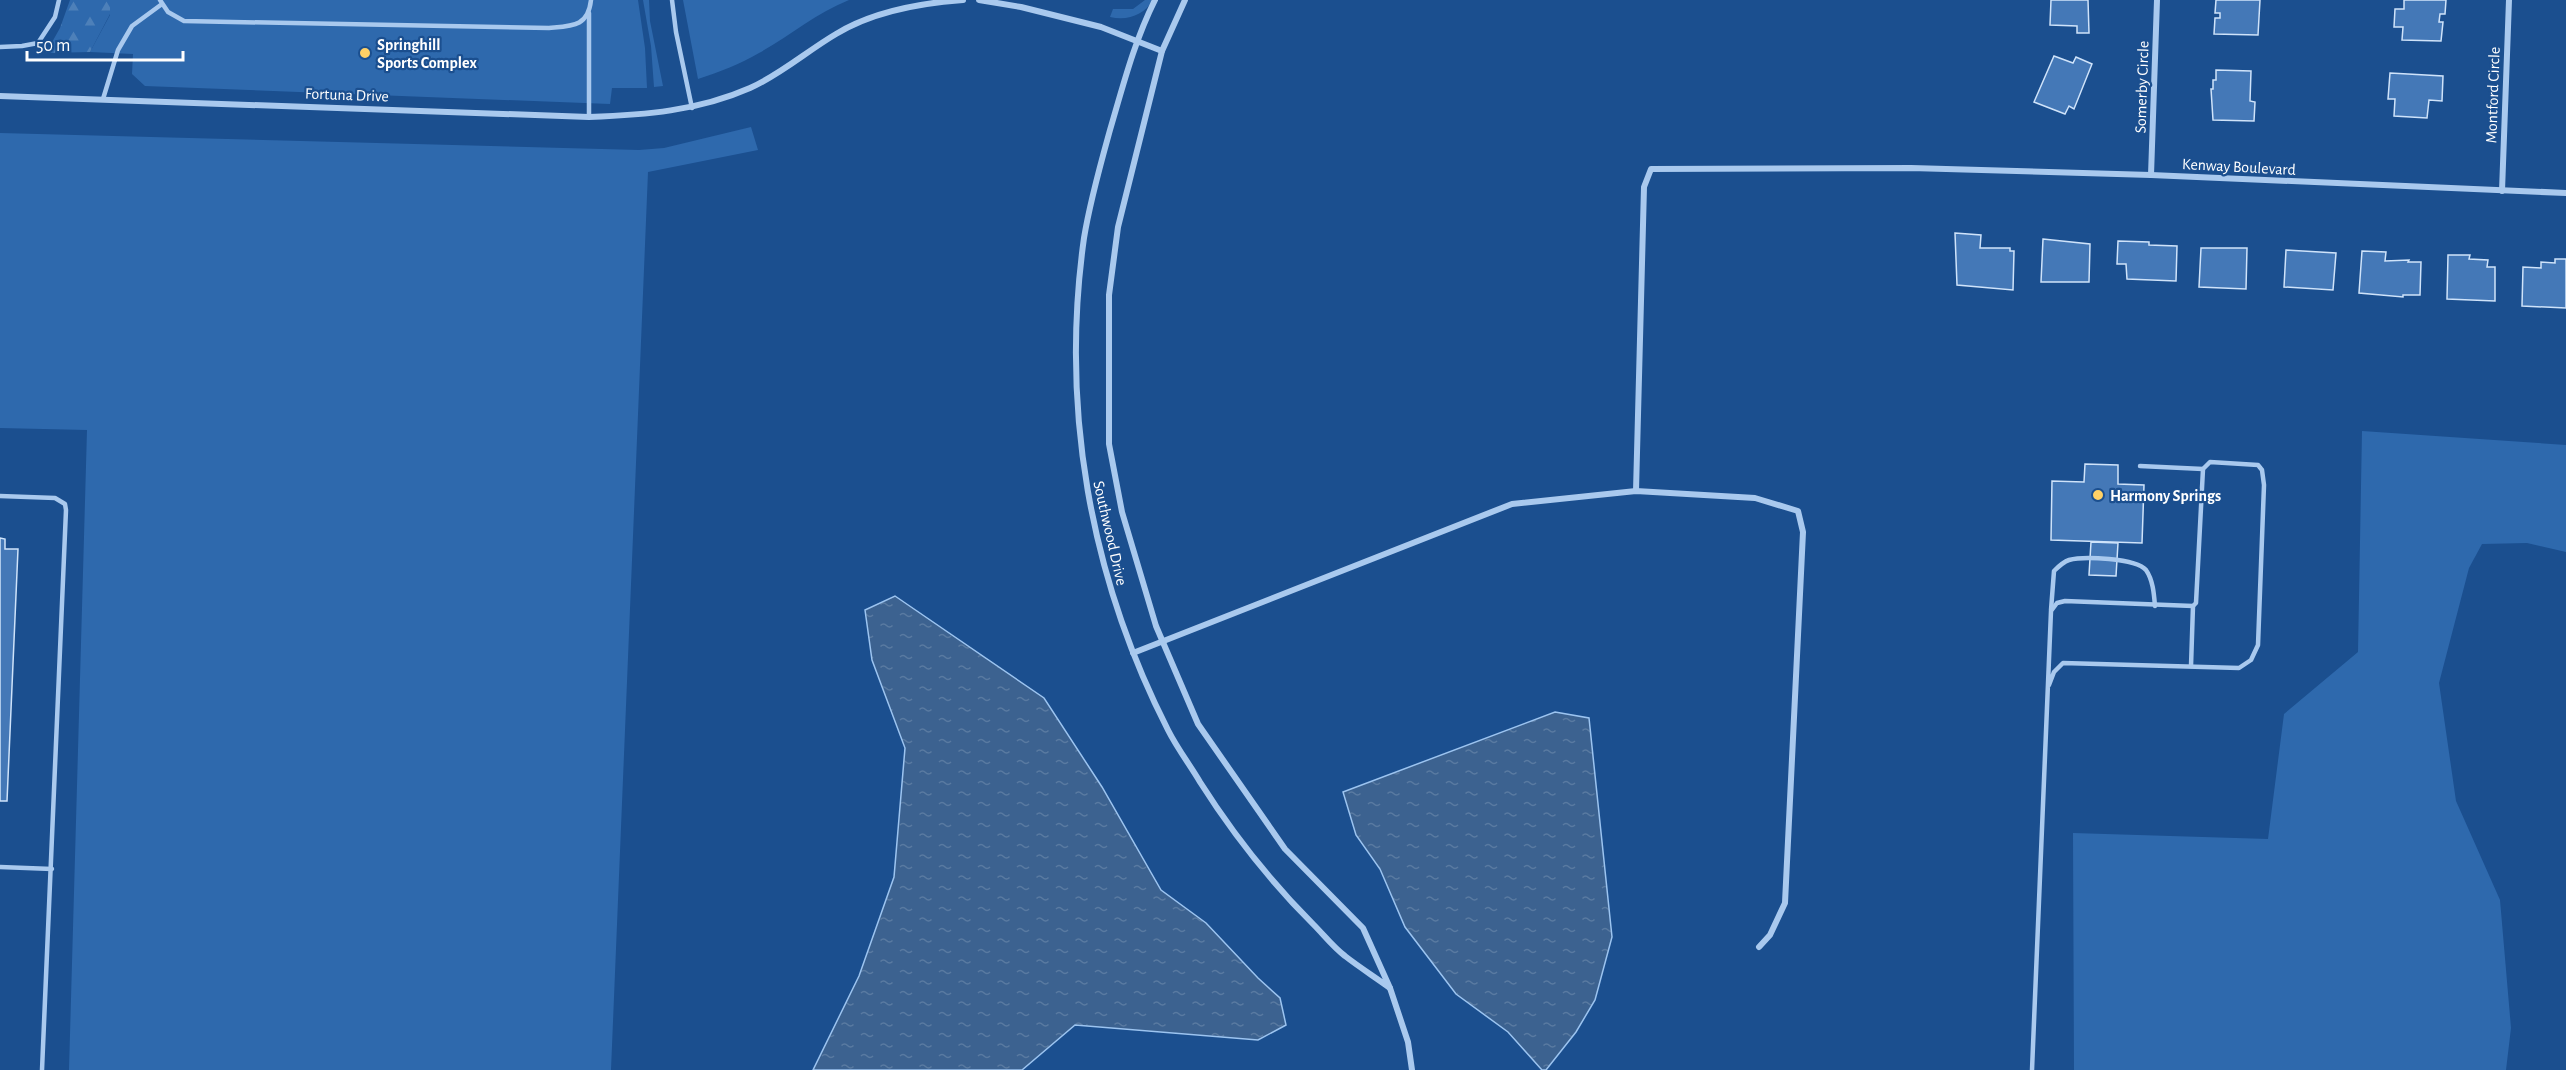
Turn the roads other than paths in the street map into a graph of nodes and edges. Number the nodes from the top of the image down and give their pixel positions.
1 (59, 0) edge
2 (591, 0) edge
3 (672, 0) edge
4 (963, 0) edge
5 (979, 0) edge
6 (1155, 0) edge
7 (1185, 0) edge
8 (2157, 0) edge
9 (2509, 0) edge
10 (161, 2) edge
11 (589, 13) junction
12 (1136, 41) junction
13 (0, 47) edge
14 (1162, 51) junction
15 (0, 96) edge
16 (103, 99) junction
17 (692, 108) junction
18 (589, 117) junction
19 (2151, 175) junction
20 (2502, 191) junction
21 (2566, 193) edge
22 (2140, 466) dead end
23 (2203, 469) junction
24 (1636, 491) junction
25 (0, 496) edge
26 (2155, 606) junction
27 (2193, 606) junction
28 (2051, 611) junction
29 (1162, 641) junction
30 (1133, 653) junction
31 (2191, 666) junction
32 (2049, 685) junction
33 (0, 867) edge
34 (52, 869) junction
35 (1759, 947) dead end
36 (1390, 988) junction
37 (42, 1070) edge
38 (1412, 1070) edge
39 (2032, 1070) edge

1 - 13 lane
2 - 11 lane
3 - 17 lane
4 - 17 street, Fortuna Drive
5 - 12 street
6 - 12 street, Southwood Drive
7 - 14 street, Southwood Drive
8 - 19 street, Somerby Circle
9 - 20 street, Montford Circle
10 - 11 lane
10 - 16 lane
11 - 18 lane
12 - 14 street
12 - 30 street, Southwood Drive
14 - 29 street, Southwood Drive
15 - 16 street, Fortuna Drive
16 - 18 street, Fortuna Drive
17 - 18 street, Fortuna Drive
19 - 20 street, Kenway Boulevard
19 - 24 street, Kenway Boulevard
20 - 21 street, Kenway Boulevard
22 - 23 lane
23 - 27 lane
23 - 31 lane
24 - 29 street
24 - 35 street
25 - 34 lane
26 - 27 lane
26 - 28 lane
26 - 28 lane
27 - 31 lane
28 - 32 lane
29 - 30 street
29 - 36 street, Southwood Drive
30 - 36 street, Southwood Drive
31 - 32 lane
32 - 39 lane
33 - 34 lane
34 - 37 lane
36 - 38 street, Southwood Drive

